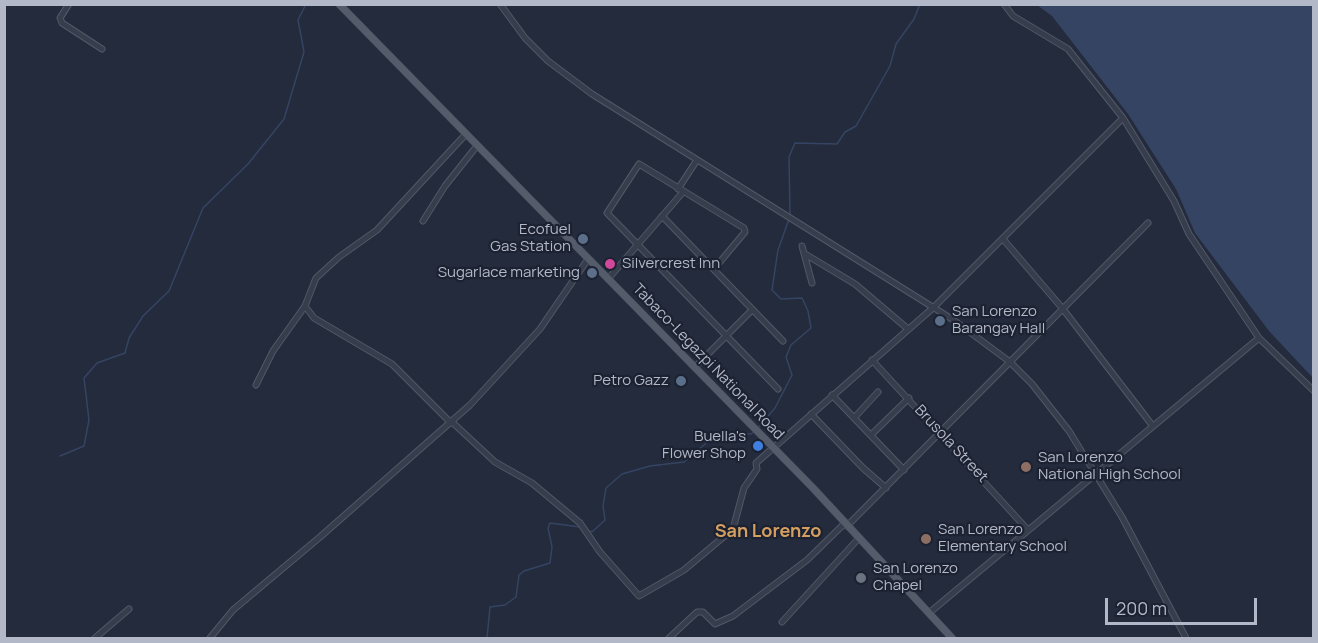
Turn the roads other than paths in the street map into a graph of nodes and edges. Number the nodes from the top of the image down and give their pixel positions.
1 (69, 4) edge
2 (339, 4) edge
3 (501, 4) edge
4 (1004, 4) edge
5 (102, 49) dead end
6 (1123, 118) junction
7 (465, 135) junction
8 (476, 147) junction
9 (697, 160) junction
10 (681, 190) junction
11 (663, 216) junction
12 (423, 221) dead end
13 (1148, 223) dead end
14 (1003, 239) junction
15 (637, 245) junction
16 (802, 246) dead end
17 (805, 254) junction
18 (588, 259) junction
19 (714, 269) junction
20 (608, 279) junction
21 (812, 283) dead end
22 (304, 306) junction
23 (934, 307) junction
24 (1063, 309) junction
25 (752, 310) junction
26 (908, 329) junction
27 (726, 336) junction
28 (1259, 338) junction
29 (783, 341) dead end
30 (872, 360) junction
31 (1010, 362) junction
32 (695, 367) junction
33 (256, 385) dead end
34 (778, 389) dead end
35 (1314, 391) edge
36 (878, 392) dead end
37 (832, 395) junction
38 (909, 398) junction
39 (811, 414) junction
40 (854, 418) junction
41 (451, 422) junction
42 (1152, 425) junction
43 (941, 432) junction
44 (871, 435) junction
45 (773, 448) junction
46 (904, 470) junction
47 (1095, 473) junction
48 (886, 488) junction
49 (846, 525) junction
50 (1029, 530) junction
51 (858, 538) junction
52 (129, 609) dead end
53 (929, 613) junction
54 (782, 622) dead end
55 (95, 639) edge
56 (210, 639) edge
57 (669, 639) edge
58 (952, 639) edge
59 (1186, 639) edge

1 - 5 street
2 - 7 main road, Tabaco-Legazpi National Road
3 - 9 street
4 - 6 street
6 - 14 street
6 - 28 street
7 - 8 main road, Tabaco-Legazpi National Road
7 - 22 street
8 - 12 street
8 - 18 main road, Tabaco-Legazpi National Road
9 - 10 street
9 - 23 street
10 - 11 street
10 - 15 street
10 - 19 street
11 - 15 street
11 - 19 street
13 - 24 street
14 - 23 street
14 - 24 street
15 - 20 street
15 - 27 street
16 - 17 street
17 - 21 street
17 - 26 street
18 - 20 main road, Tabaco-Legazpi National Road
18 - 41 street
19 - 25 street
20 - 32 main road, Tabaco-Legazpi National Road
22 - 33 street
22 - 41 street
23 - 26 street
23 - 31 street
24 - 31 street
24 - 42 street
25 - 27 street
25 - 29 street
26 - 30 street
27 - 32 street
27 - 34 street
28 - 35 street
28 - 42 street
30 - 37 street
30 - 38 street, Brusola Street
31 - 43 street
31 - 47 street
32 - 45 main road, Tabaco-Legazpi National Road
36 - 40 street
37 - 39 street
37 - 40 street
38 - 43 street, Brusola Street
38 - 44 street
39 - 45 street
39 - 48 street
40 - 44 street
41 - 45 street
41 - 56 street
42 - 47 street
43 - 46 street
43 - 50 street, Brusola Street
44 - 46 street
45 - 49 main road, Tabaco-Legazpi National Road
46 - 48 street
47 - 50 street
47 - 59 street
48 - 49 street
49 - 51 main road, Tabaco-Legazpi National Road
49 - 57 street
50 - 53 street
51 - 53 main road, Tabaco-Legazpi National Road
51 - 54 street
52 - 55 street
53 - 58 main road, Tabaco-Legazpi National Road

